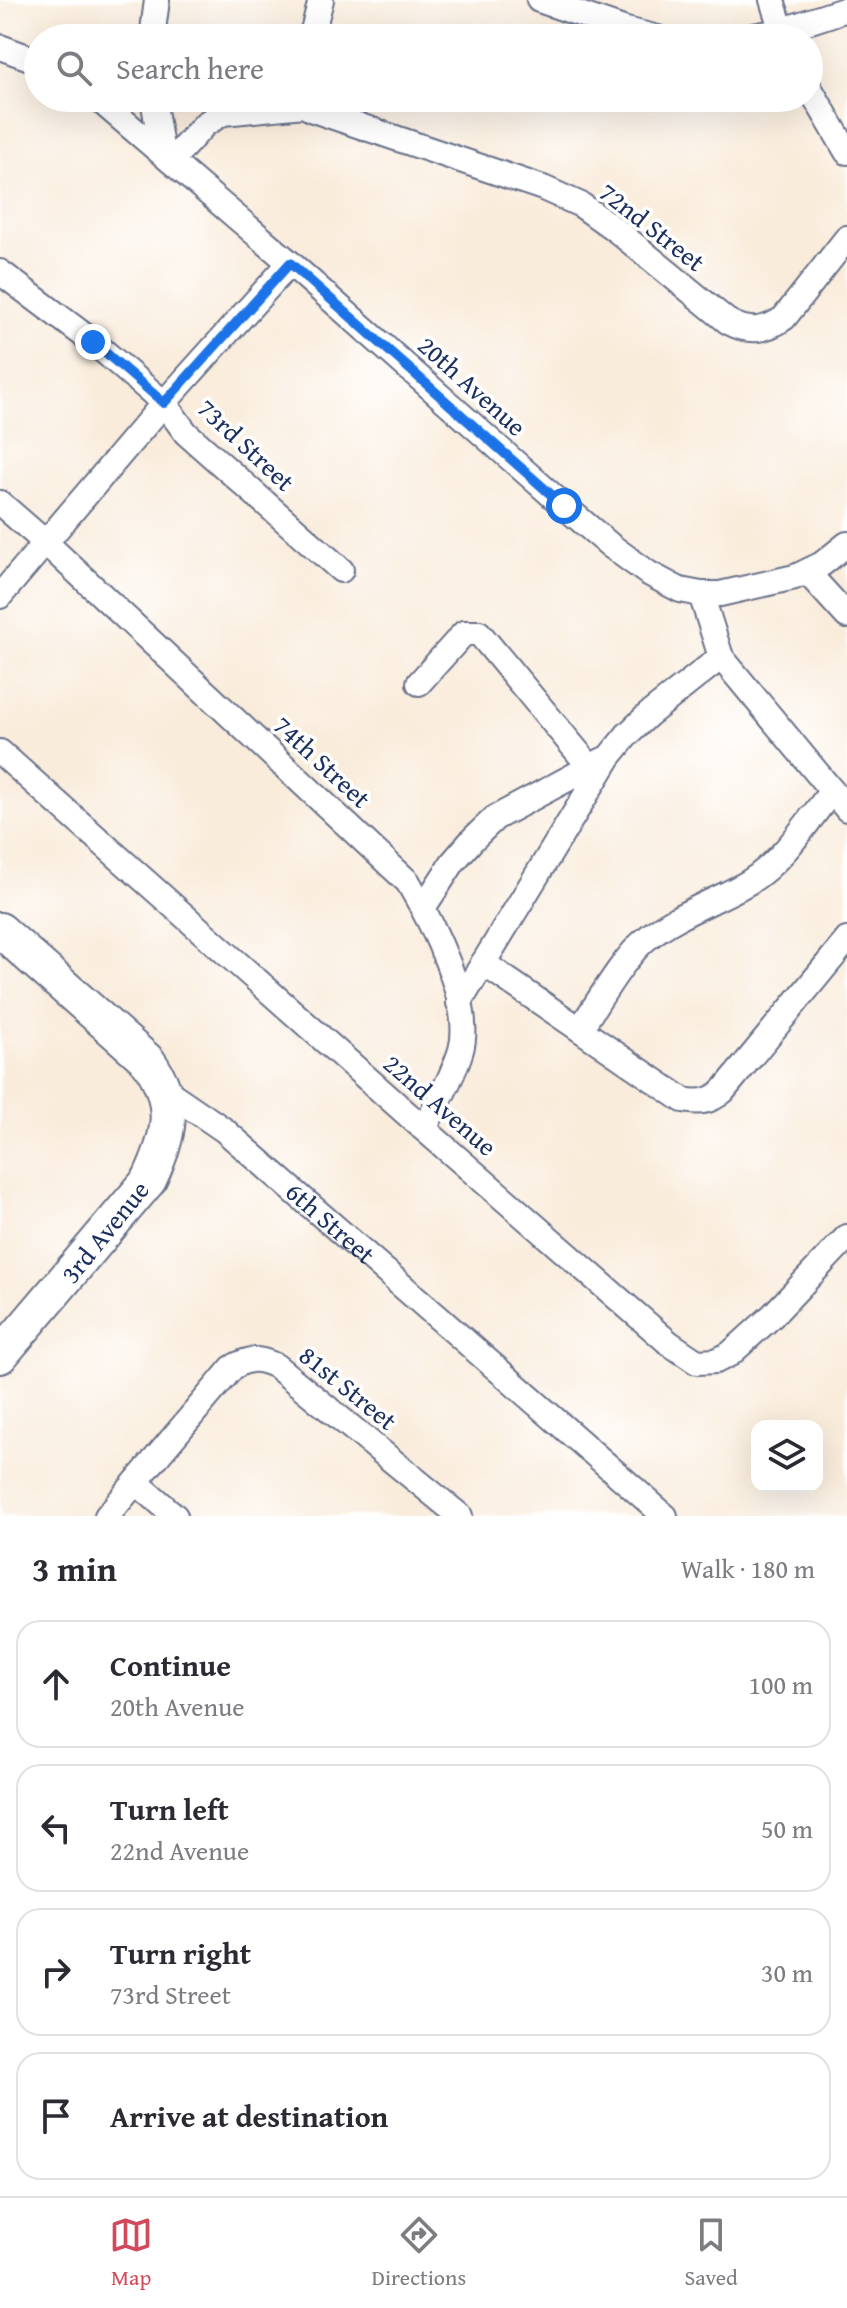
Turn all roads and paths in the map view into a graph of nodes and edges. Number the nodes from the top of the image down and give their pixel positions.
1 (157, 0) edge
2 (321, 0) edge
3 (539, 0) edge
4 (772, 0) edge
5 (847, 9) edge
6 (154, 24) edge
7 (315, 24) edge
8 (609, 24) edge
9 (779, 24) edge
10 (808, 24) edge
11 (0, 47) edge
12 (24, 56) edge
13 (823, 111) edge
14 (114, 112) edge
15 (156, 112) edge
16 (230, 112) edge
17 (319, 112) edge
18 (847, 152) edge
19 (167, 157) junction
20 (847, 238) edge
21 (290, 263) junction
22 (0, 272) edge
23 (164, 403) junction
24 (0, 503) edge
25 (46, 543) junction
26 (847, 544) edge
27 (341, 570) dead end
28 (807, 572) junction
29 (701, 594) junction
30 (0, 596) edge
31 (847, 616) edge
32 (721, 657) junction
33 (419, 683) dead end
34 (0, 752) edge
35 (599, 762) junction
36 (840, 800) edge
37 (423, 908) junction
38 (0, 930) edge
39 (847, 940) edge
40 (483, 963) junction
41 (459, 1003) junction
42 (580, 1029) junction
43 (164, 1089) junction
44 (424, 1129) junction
45 (847, 1237) edge
46 (0, 1356) edge
47 (136, 1482) junction
48 (107, 1516) edge
49 (175, 1516) edge
50 (460, 1516) edge
51 (665, 1516) edge

1 - 6 street
2 - 7 street
3 - 8 street
4 - 9 street
5 - 10 street
11 - 12 street
13 - 18 street
14 - 19 street, 20th Avenue
15 - 19 street
16 - 19 street
17 - 20 street, 72nd Street
19 - 21 street, 20th Avenue
21 - 23 street
21 - 29 street, 20th Avenue
22 - 23 street, 73rd Street
23 - 25 street
23 - 27 street, 73rd Street
24 - 25 street, 74th Street
25 - 30 street
25 - 37 street, 74th Street
26 - 28 street, 20th Avenue
28 - 29 street, 20th Avenue
28 - 31 street
29 - 32 street
32 - 35 street
32 - 36 street
33 - 35 street
34 - 44 street, 22nd Avenue
35 - 37 street
35 - 40 street
36 - 42 street
37 - 41 street, 74th Street
38 - 43 street, 6th Street
39 - 42 street
40 - 41 street
40 - 42 street
41 - 44 street, 74th Street
43 - 46 street, 3rd Avenue
43 - 51 street, 6th Street
44 - 45 street, 22nd Avenue
47 - 48 street, 81st Street
47 - 49 street
47 - 50 street, 81st Street

